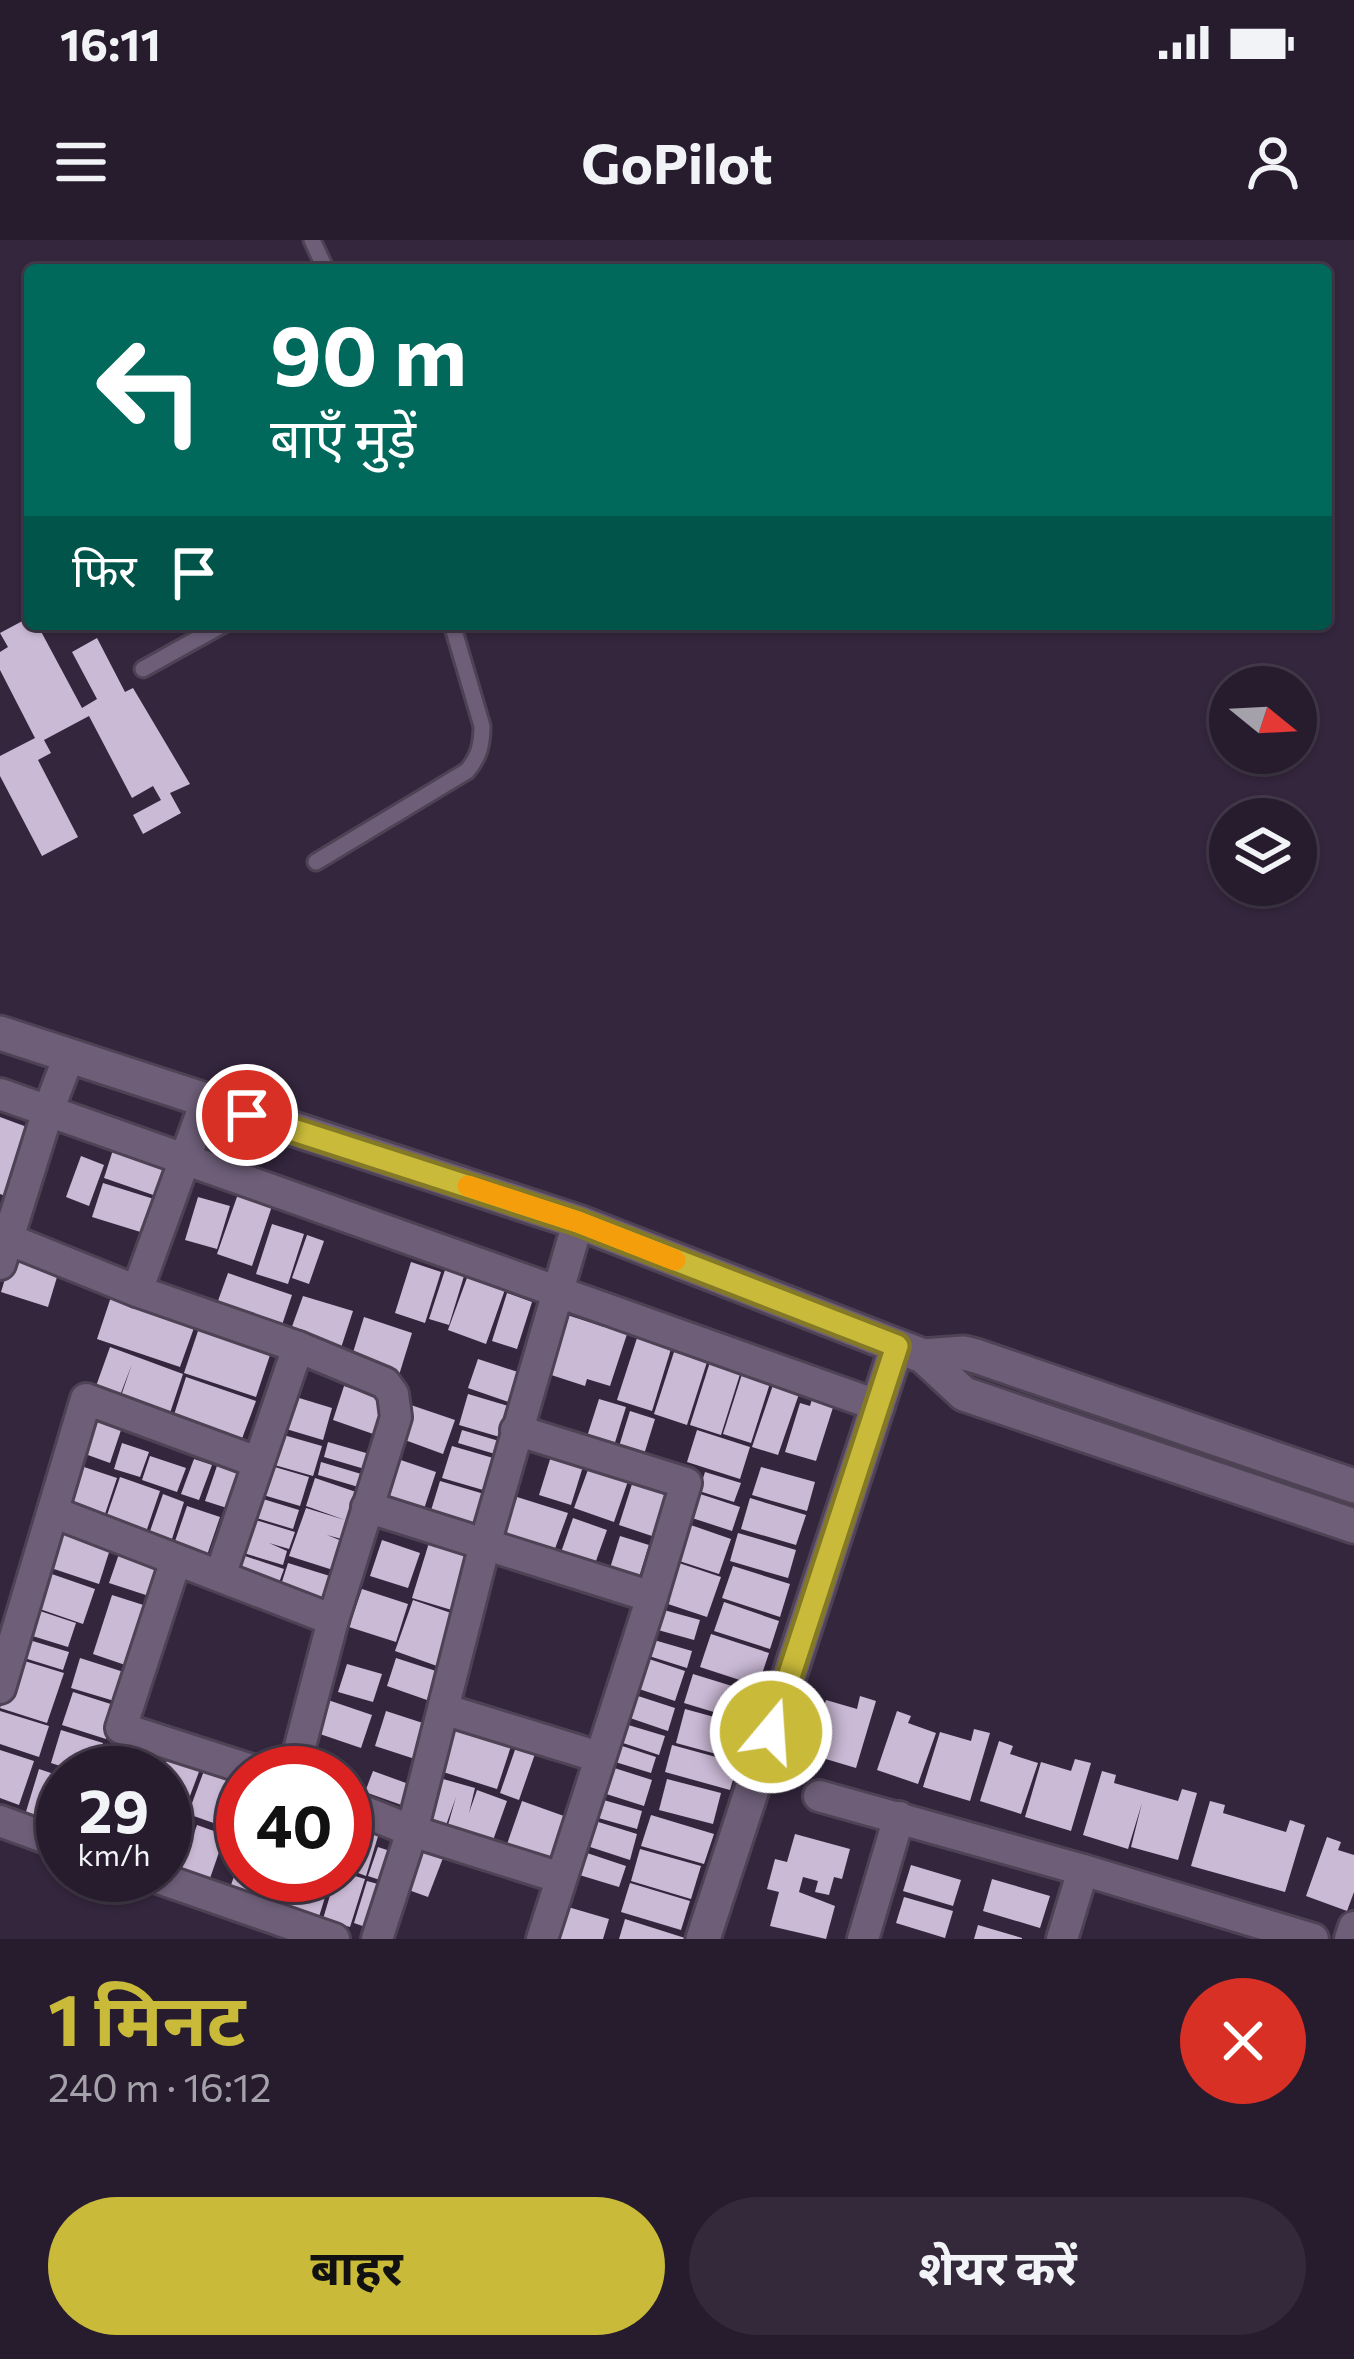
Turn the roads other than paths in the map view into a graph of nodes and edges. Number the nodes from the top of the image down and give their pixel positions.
1 (213, 630) edge
2 (454, 630) edge
3 (143, 670) dead end
4 (316, 862) dead end
5 (0, 1033) edge
6 (69, 1055) junction
7 (0, 1094) edge
8 (206, 1101) junction
9 (48, 1111) junction
10 (184, 1161) junction
11 (578, 1222) junction
12 (4, 1251) edge
13 (558, 1289) junction
14 (137, 1291) junction
15 (298, 1347) junction
16 (910, 1351) junction
17 (879, 1406) junction
18 (516, 1430) junction
19 (257, 1462) junction
20 (1354, 1486) edge
21 (367, 1507) junction
22 (53, 1512) junction
23 (1354, 1526) edge
24 (485, 1544) junction
25 (176, 1560) junction
26 (220, 1576) junction
27 (652, 1598) junction
28 (333, 1620) junction
29 (0, 1688) edge
30 (443, 1709) junction
31 (299, 1746) edge
32 (599, 1757) junction
33 (216, 1759) edge
34 (819, 1796) dead end
35 (372, 1815) edge
36 (899, 1817) junction
37 (0, 1821) edge
38 (412, 1831) junction
39 (36, 1834) edge
40 (1083, 1870) junction
41 (561, 1878) junction
42 (192, 1895) edge
43 (1354, 1927) edge
44 (267, 1929) edge
45 (334, 1939) edge
46 (377, 1939) edge
47 (542, 1939) edge
48 (703, 1939) edge
49 (863, 1939) edge
50 (1062, 1939) edge
51 (1313, 1939) edge
52 (1350, 1939) edge

1 - 3 lane
2 - 4 lane
5 - 6 street
6 - 8 street
6 - 9 street
7 - 9 street
8 - 10 street
8 - 11 street
9 - 10 street
9 - 12 street
10 - 13 street
10 - 14 street
11 - 13 street
11 - 16 street
12 - 14 street
13 - 17 street
13 - 18 street
14 - 15 street
15 - 19 street
15 - 21 street
16 - 17 street
16 - 20 street
16 - 23 street
17 - 48 street
18 - 24 street
18 - 27 street
19 - 22 street
19 - 26 street
21 - 24 street
21 - 28 street
22 - 25 street
22 - 29 street
24 - 27 street
24 - 30 street
25 - 26 street
25 - 33 street
26 - 28 street
27 - 32 street
28 - 31 street
30 - 32 street
30 - 38 street
32 - 41 street
34 - 36 street
35 - 38 street
36 - 40 street
36 - 49 street
37 - 39 street
38 - 41 street
38 - 46 street
40 - 50 street
40 - 51 street
41 - 47 street
42 - 44 street
43 - 52 street
44 - 45 street

